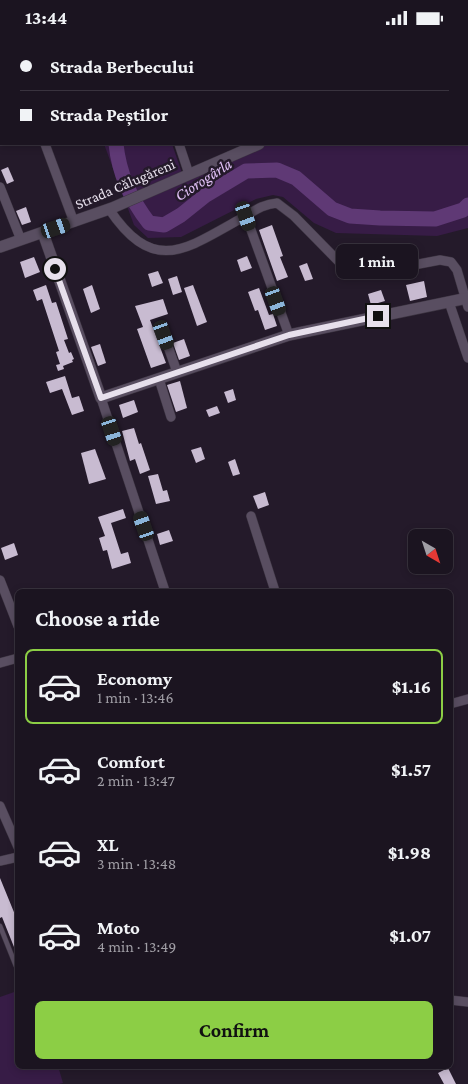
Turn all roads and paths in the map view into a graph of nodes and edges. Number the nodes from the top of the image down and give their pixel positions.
1 (45, 145) edge
2 (179, 145) edge
3 (258, 145) edge
4 (189, 173) junction
5 (0, 187) edge
6 (111, 208) junction
7 (246, 216) junction
8 (74, 222) junction
9 (43, 233) junction
10 (21, 240) junction
11 (0, 247) edge
12 (467, 301) edge
13 (449, 302) junction
14 (164, 335) dead end
15 (289, 335) junction
16 (468, 359) edge
17 (177, 372) junction
18 (159, 379) junction
19 (101, 398) junction
20 (172, 417) dead end
21 (251, 516) dead end
22 (0, 580) edge
23 (164, 589) edge
24 (274, 589) edge
25 (15, 618) edge
26 (15, 659) edge
27 (0, 663) edge
28 (468, 699) edge
29 (453, 703) edge
30 (0, 806) edge
31 (15, 840) edge
32 (15, 858) edge
33 (0, 861) edge
34 (0, 926) edge
35 (15, 964) edge
36 (453, 1000) edge
37 (468, 1002) edge

1 - 8 street
2 - 4 street
3 - 4 street, Strada Călugăreni
4 - 6 street, Strada Călugăreni
5 - 10 street
6 - 7 street
6 - 8 street, Strada Călugăreni
7 - 12 street
7 - 15 street
8 - 9 street, Strada Călugăreni
9 - 10 street, Strada Călugăreni
9 - 19 street
10 - 11 street, Strada Călugăreni
12 - 13 street
13 - 15 street
13 - 16 street
14 - 17 street
15 - 17 street
17 - 18 street
18 - 19 street
18 - 20 street
19 - 23 street
21 - 24 street
22 - 25 street
26 - 27 street
28 - 29 street
30 - 31 street
32 - 33 street
34 - 35 lane
36 - 37 street

